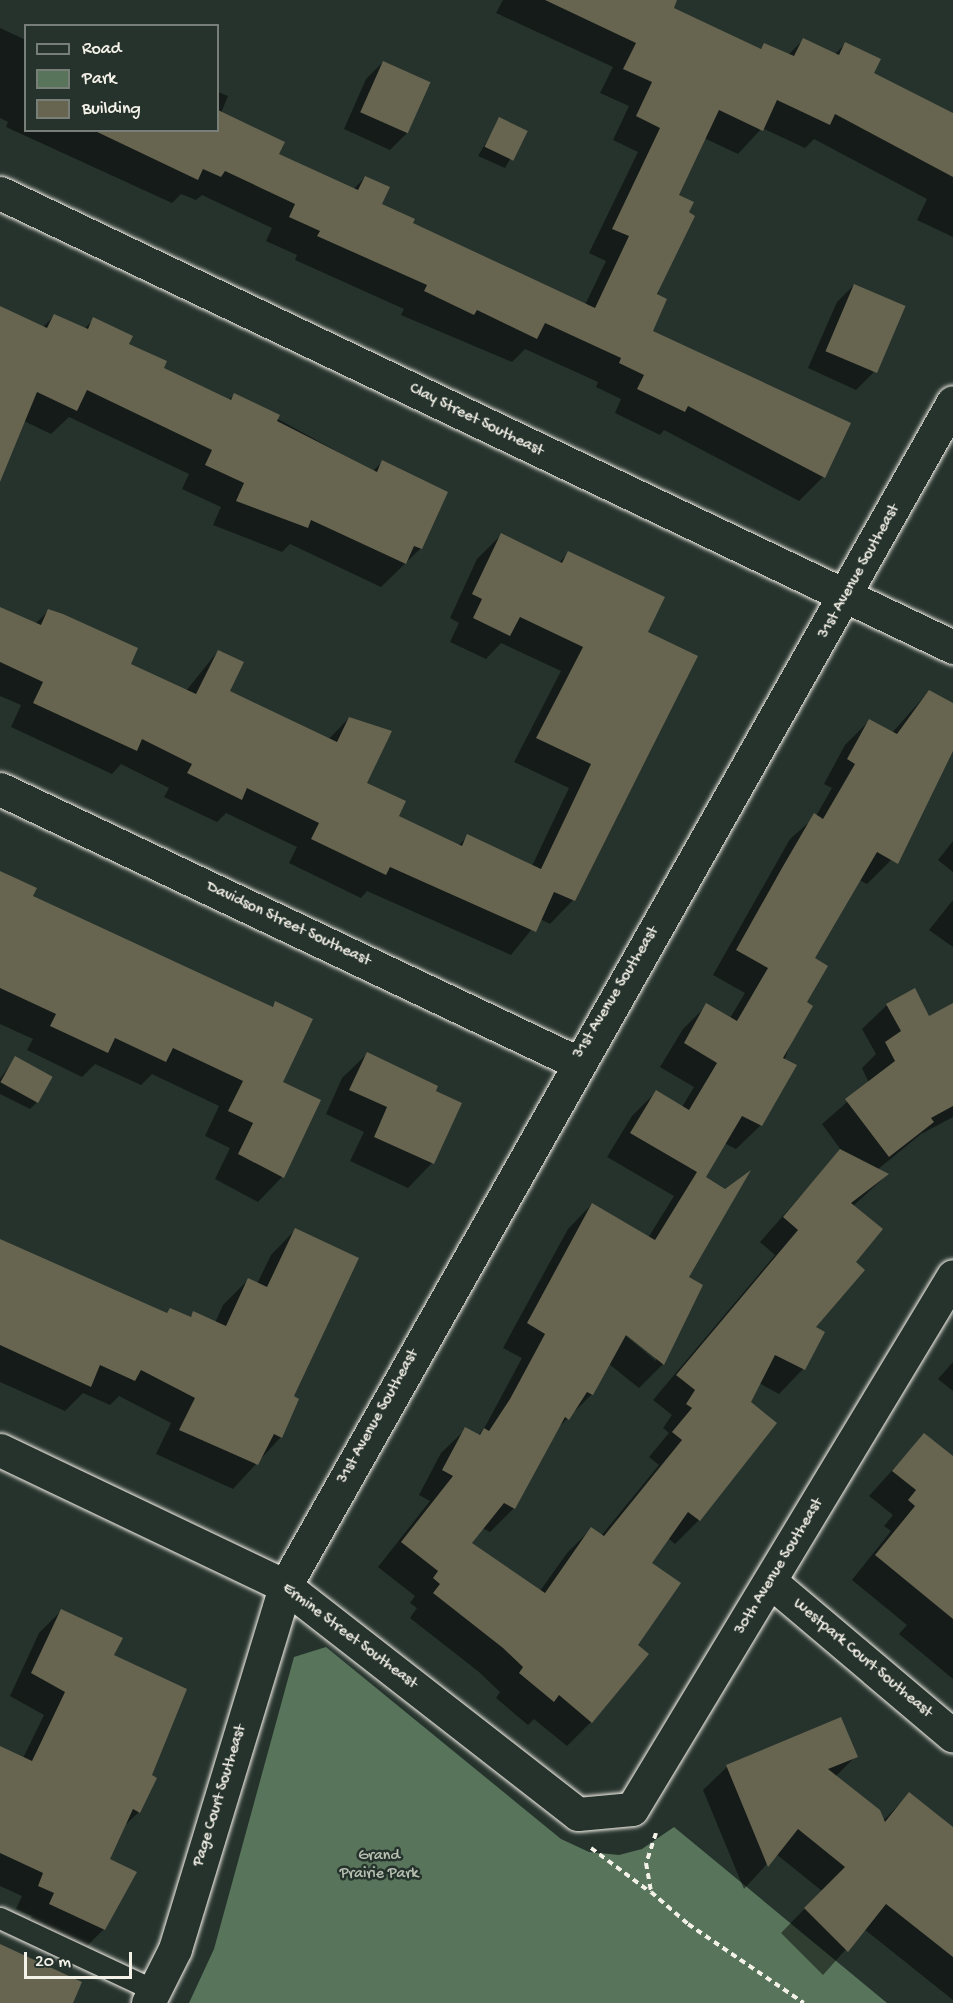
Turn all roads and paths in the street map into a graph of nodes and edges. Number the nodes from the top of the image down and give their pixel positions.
1 (0, 193) edge
2 (953, 402) edge
3 (846, 599) junction
4 (953, 647) edge
5 (0, 789) edge
6 (576, 1062) junction
7 (953, 1276) edge
8 (0, 1450) edge
9 (771, 1582) junction
10 (285, 1586) junction
11 (953, 1736) edge
12 (632, 1809) junction
13 (578, 1814) junction
14 (651, 1892) junction
15 (0, 1918) edge
16 (152, 1997) edge
17 (804, 2003) edge

1 - 3 street, Clay Street Southeast
2 - 3 street, 31st Avenue Southeast
3 - 4 street, Clay Street Southeast
3 - 6 street, 31st Avenue Southeast
5 - 6 street, Davidson Street Southeast
6 - 10 street, 31st Avenue Southeast
7 - 9 street, 30th Avenue Southeast
8 - 10 street, Ermine Street Southeast
9 - 11 street, Westpark Court Southeast
9 - 12 street, 30th Avenue Southeast
10 - 13 street, Ermine Street Southeast
10 - 16 street, Page Court Southeast
12 - 13 street
12 - 14 path
13 - 14 path
14 - 17 path
15 - 16 lane

